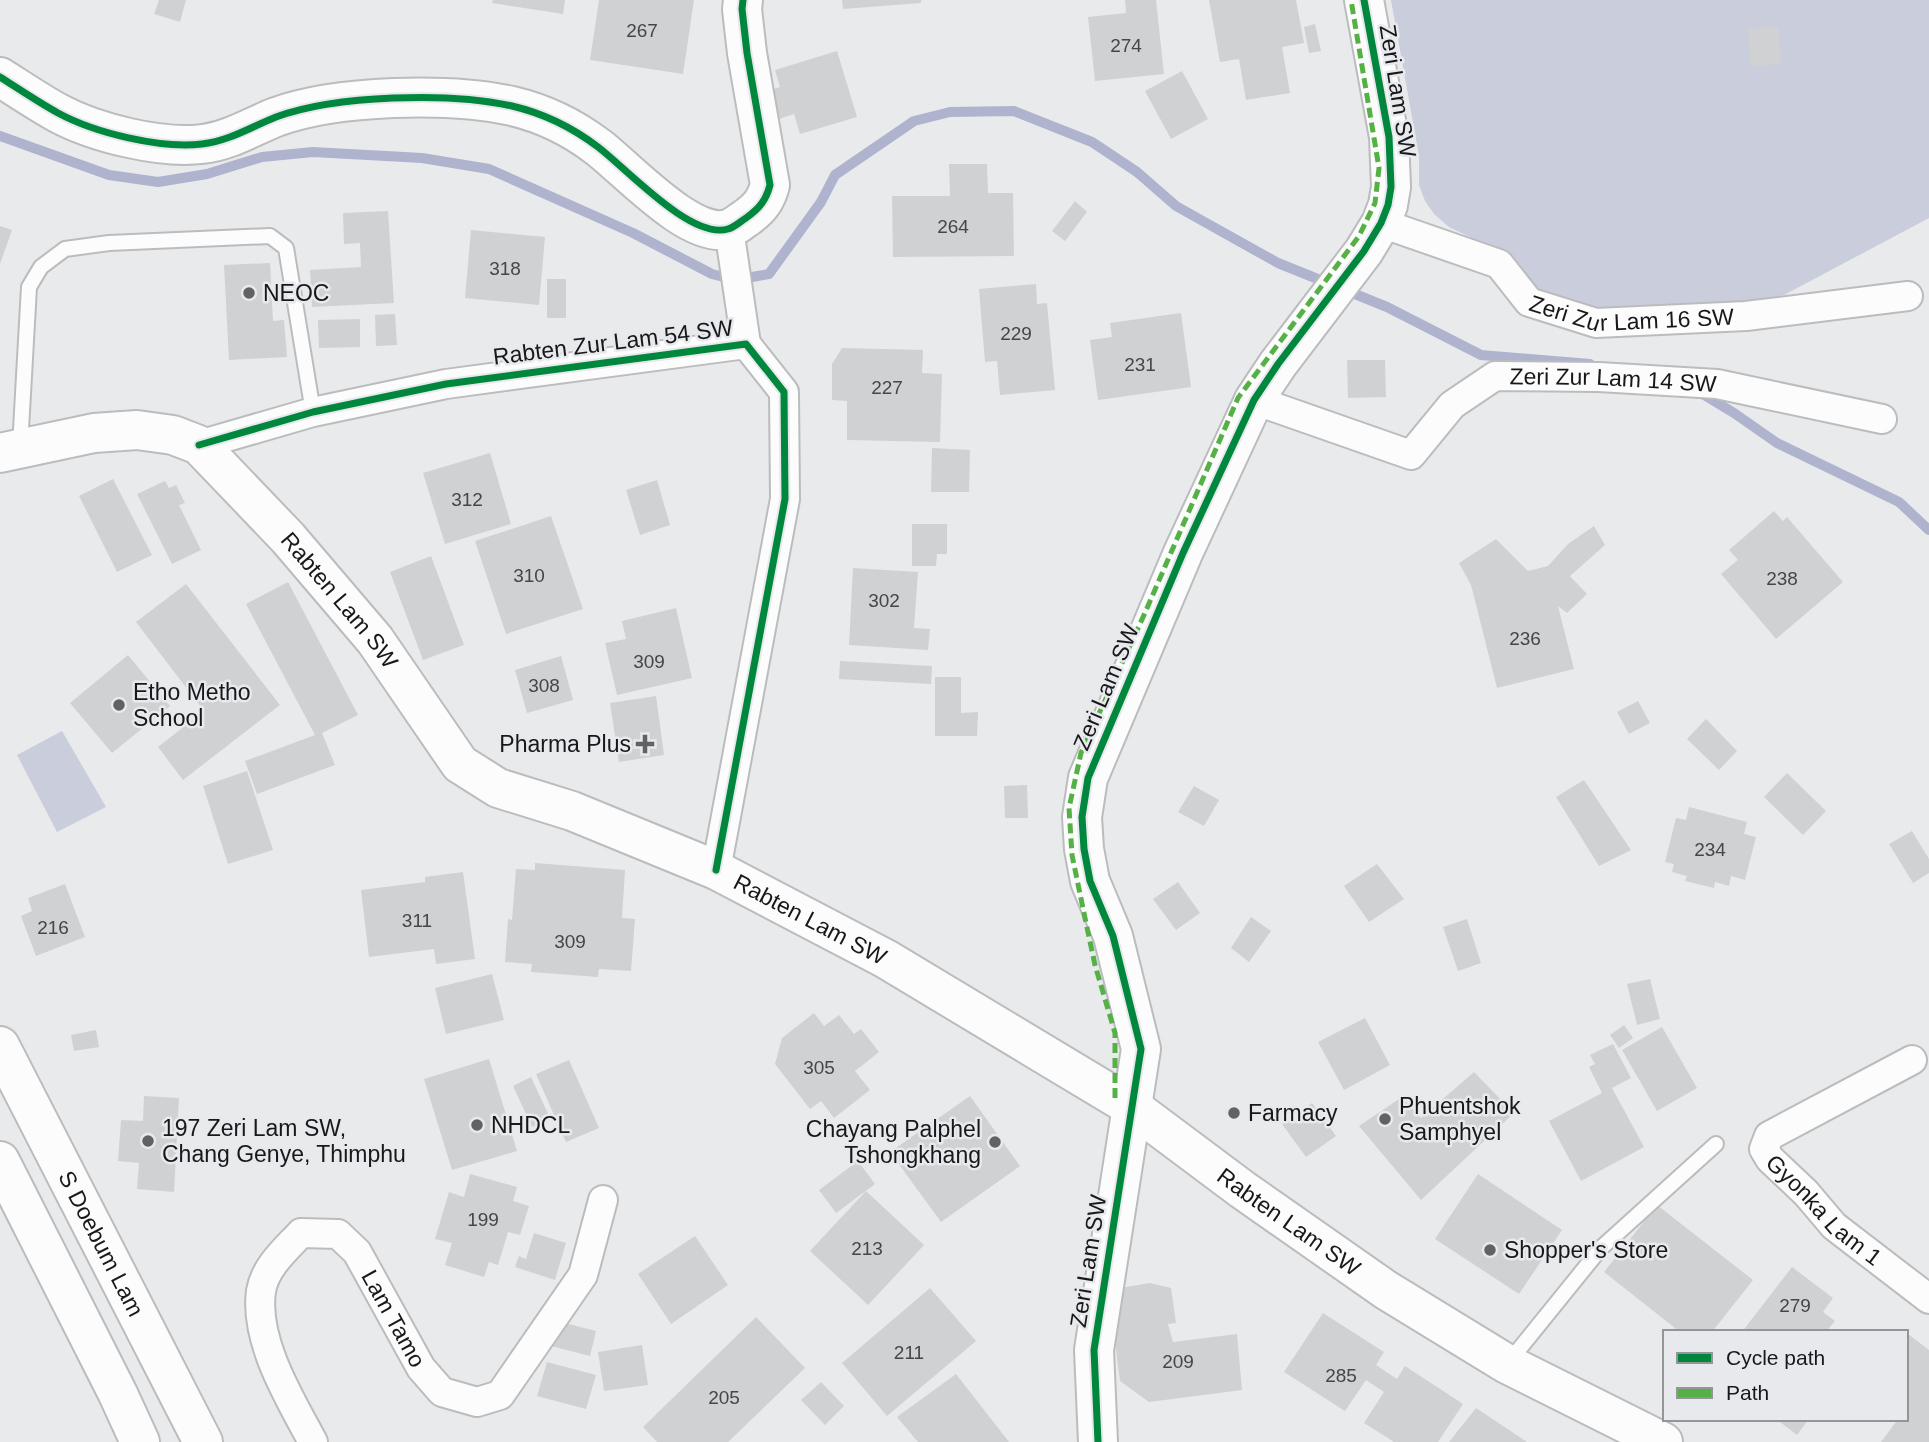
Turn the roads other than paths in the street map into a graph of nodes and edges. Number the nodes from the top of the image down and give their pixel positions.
1 (743, 0) edge
2 (1364, 0) edge
3 (0, 76) edge
4 (1381, 223) junction
5 (731, 246) junction
6 (1908, 296) dead end
7 (746, 344) junction
8 (1254, 400) junction
9 (313, 412) junction
10 (1882, 419) dead end
11 (200, 445) junction
12 (10, 451) edge
13 (716, 870) junction
14 (0, 1046) edge
15 (1912, 1060) dead end
16 (1132, 1107) junction
17 (1716, 1144) dead end
18 (0, 1161) edge
19 (603, 1200) dead end
20 (1927, 1310) edge
21 (1507, 1364) junction
22 (140, 1442) edge
23 (203, 1442) edge
24 (313, 1442) edge
25 (1098, 1442) edge
26 (1663, 1442) edge

1 - 5 main road
2 - 4 main road, Zeri Lam SW
3 - 5 main road
4 - 6 street, Zeri Zur Lam 16 SW
4 - 8 main road, Zeri Lam SW
5 - 7 street
7 - 9 street, Rabten Zur Lam 54 SW
7 - 13 street, Rabten Zur Lam 54 SW
8 - 10 street, Zeri Zur Lam 14 SW
8 - 16 main road, Zeri Lam SW
9 - 11 street, Rabten Zur Lam 54 SW
9 - 12 lane
11 - 12 main road, Rabten Lam SW
11 - 13 main road, Rabten Lam SW
13 - 16 main road, Rabten Lam SW
14 - 23 main road, S Doebum Lam
15 - 20 street, Gyonka Lam 1
16 - 21 main road, Rabten Lam SW
16 - 25 main road, Zeri Lam SW
17 - 21 lane
18 - 22 main road
19 - 24 street, Lam Tamo
21 - 26 main road, Rabten Lam SW

